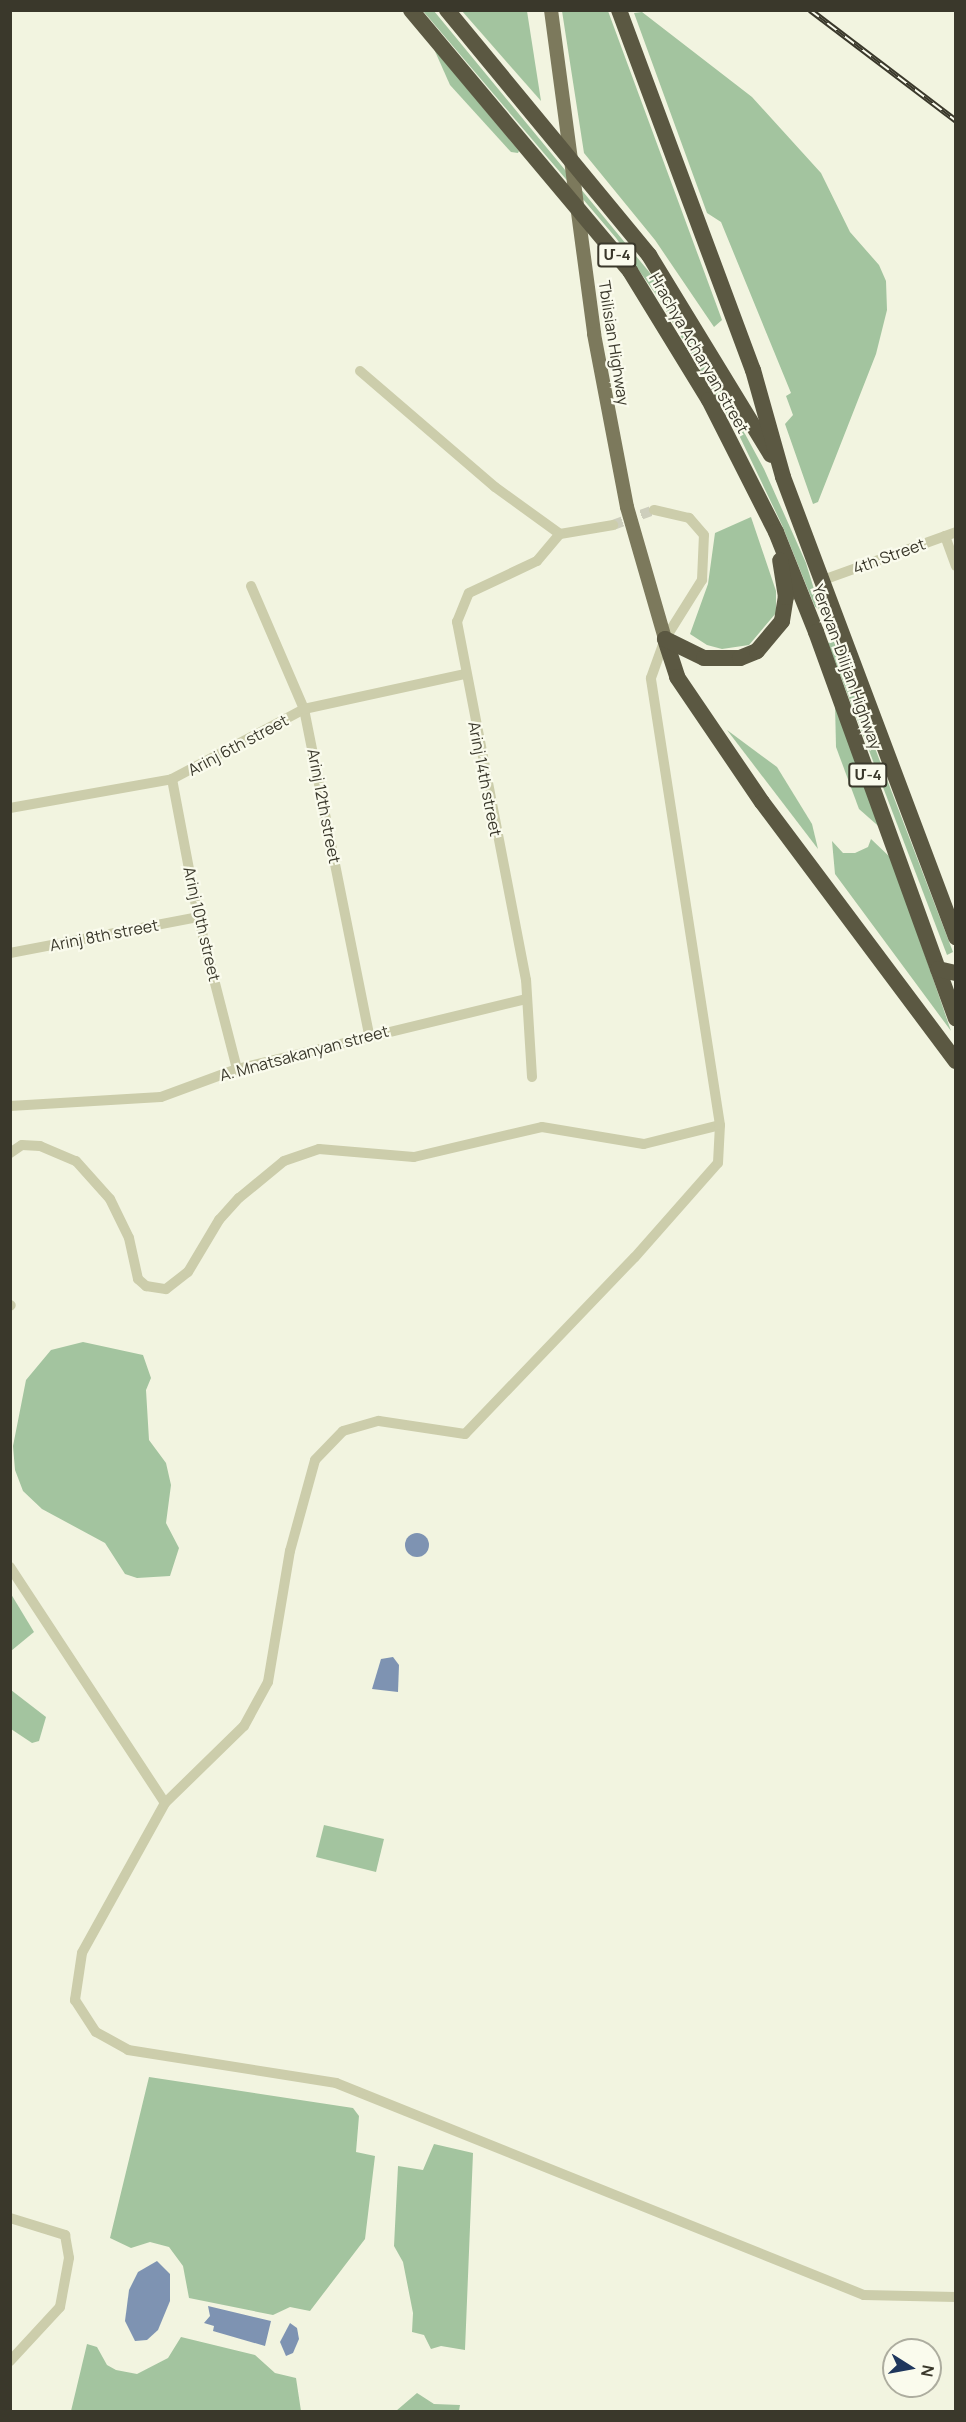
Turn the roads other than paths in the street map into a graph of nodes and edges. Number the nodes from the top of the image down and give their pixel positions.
1 (411, 10) edge
2 (447, 10) edge
3 (551, 10) edge
4 (619, 10) edge
5 (360, 371) dead end
6 (783, 477) junction
7 (654, 510) tunnel mouth
8 (613, 525) tunnel mouth
9 (776, 532) junction
10 (560, 534) junction
11 (950, 534) edge
12 (956, 566) edge
13 (823, 580) junction
14 (251, 586) dead end
15 (840, 625) junction
16 (816, 632) junction
17 (665, 639) junction
18 (464, 674) junction
19 (304, 709) junction
20 (172, 779) junction
21 (10, 808) edge
22 (198, 917) junction
23 (956, 938) edge
24 (10, 953) edge
25 (938, 969) junction
26 (956, 973) edge
27 (526, 999) junction
28 (956, 1018) edge
29 (369, 1035) junction
30 (956, 1061) edge
31 (237, 1069) junction
32 (531, 1077) dead end
33 (10, 1106) edge
34 (720, 1125) junction
35 (10, 1153) edge
36 (10, 1567) edge
37 (165, 1803) junction
38 (10, 2218) edge
39 (956, 2297) edge
40 (10, 2361) edge

1 - 9 highway, Hrachya Acharyan street / Մ-4
2 - 6 highway, Hrachya Acharyan street / Մ-4
3 - 17 main road, Tbilisian Highway
4 - 6 highway
5 - 10 street
6 - 13 highway, Yerevan-Dilijan Highway / Մ-4
7 - 17 street
8 - 10 street
9 - 16 highway, Yerevan-Dilijan Highway / Մ-4
9 - 17 highway
10 - 18 street, Arinj 14th street
11 - 12 street
11 - 13 street, 4th Street
13 - 15 highway, Yerevan-Dilijan Highway / Մ-4
14 - 19 street, Arinj 12th street
15 - 16 highway
15 - 23 highway, Yerevan-Dilijan Highway / Մ-4
16 - 25 highway, Yerevan-Dilijan Highway / Մ-4
17 - 30 highway
17 - 34 street
18 - 19 street, Arinj 6th street
18 - 27 street, Arinj 14th street
19 - 20 street, Arinj 6th street
19 - 29 street, Arinj 12th street
20 - 21 street, Arinj 6th street
20 - 22 street, Arinj 10th street
22 - 24 street, Arinj 8th street
22 - 31 street, Arinj 10th street
25 - 26 highway
25 - 28 highway, Yerevan-Dilijan Highway / Մ-4
27 - 29 street, A. Mnatsakanyan street
27 - 32 street, Arinj 14th street
29 - 31 street, A. Mnatsakanyan street
31 - 33 street, A. Mnatsakanyan street
34 - 35 street
34 - 37 street
36 - 37 street
37 - 39 street
38 - 40 street

